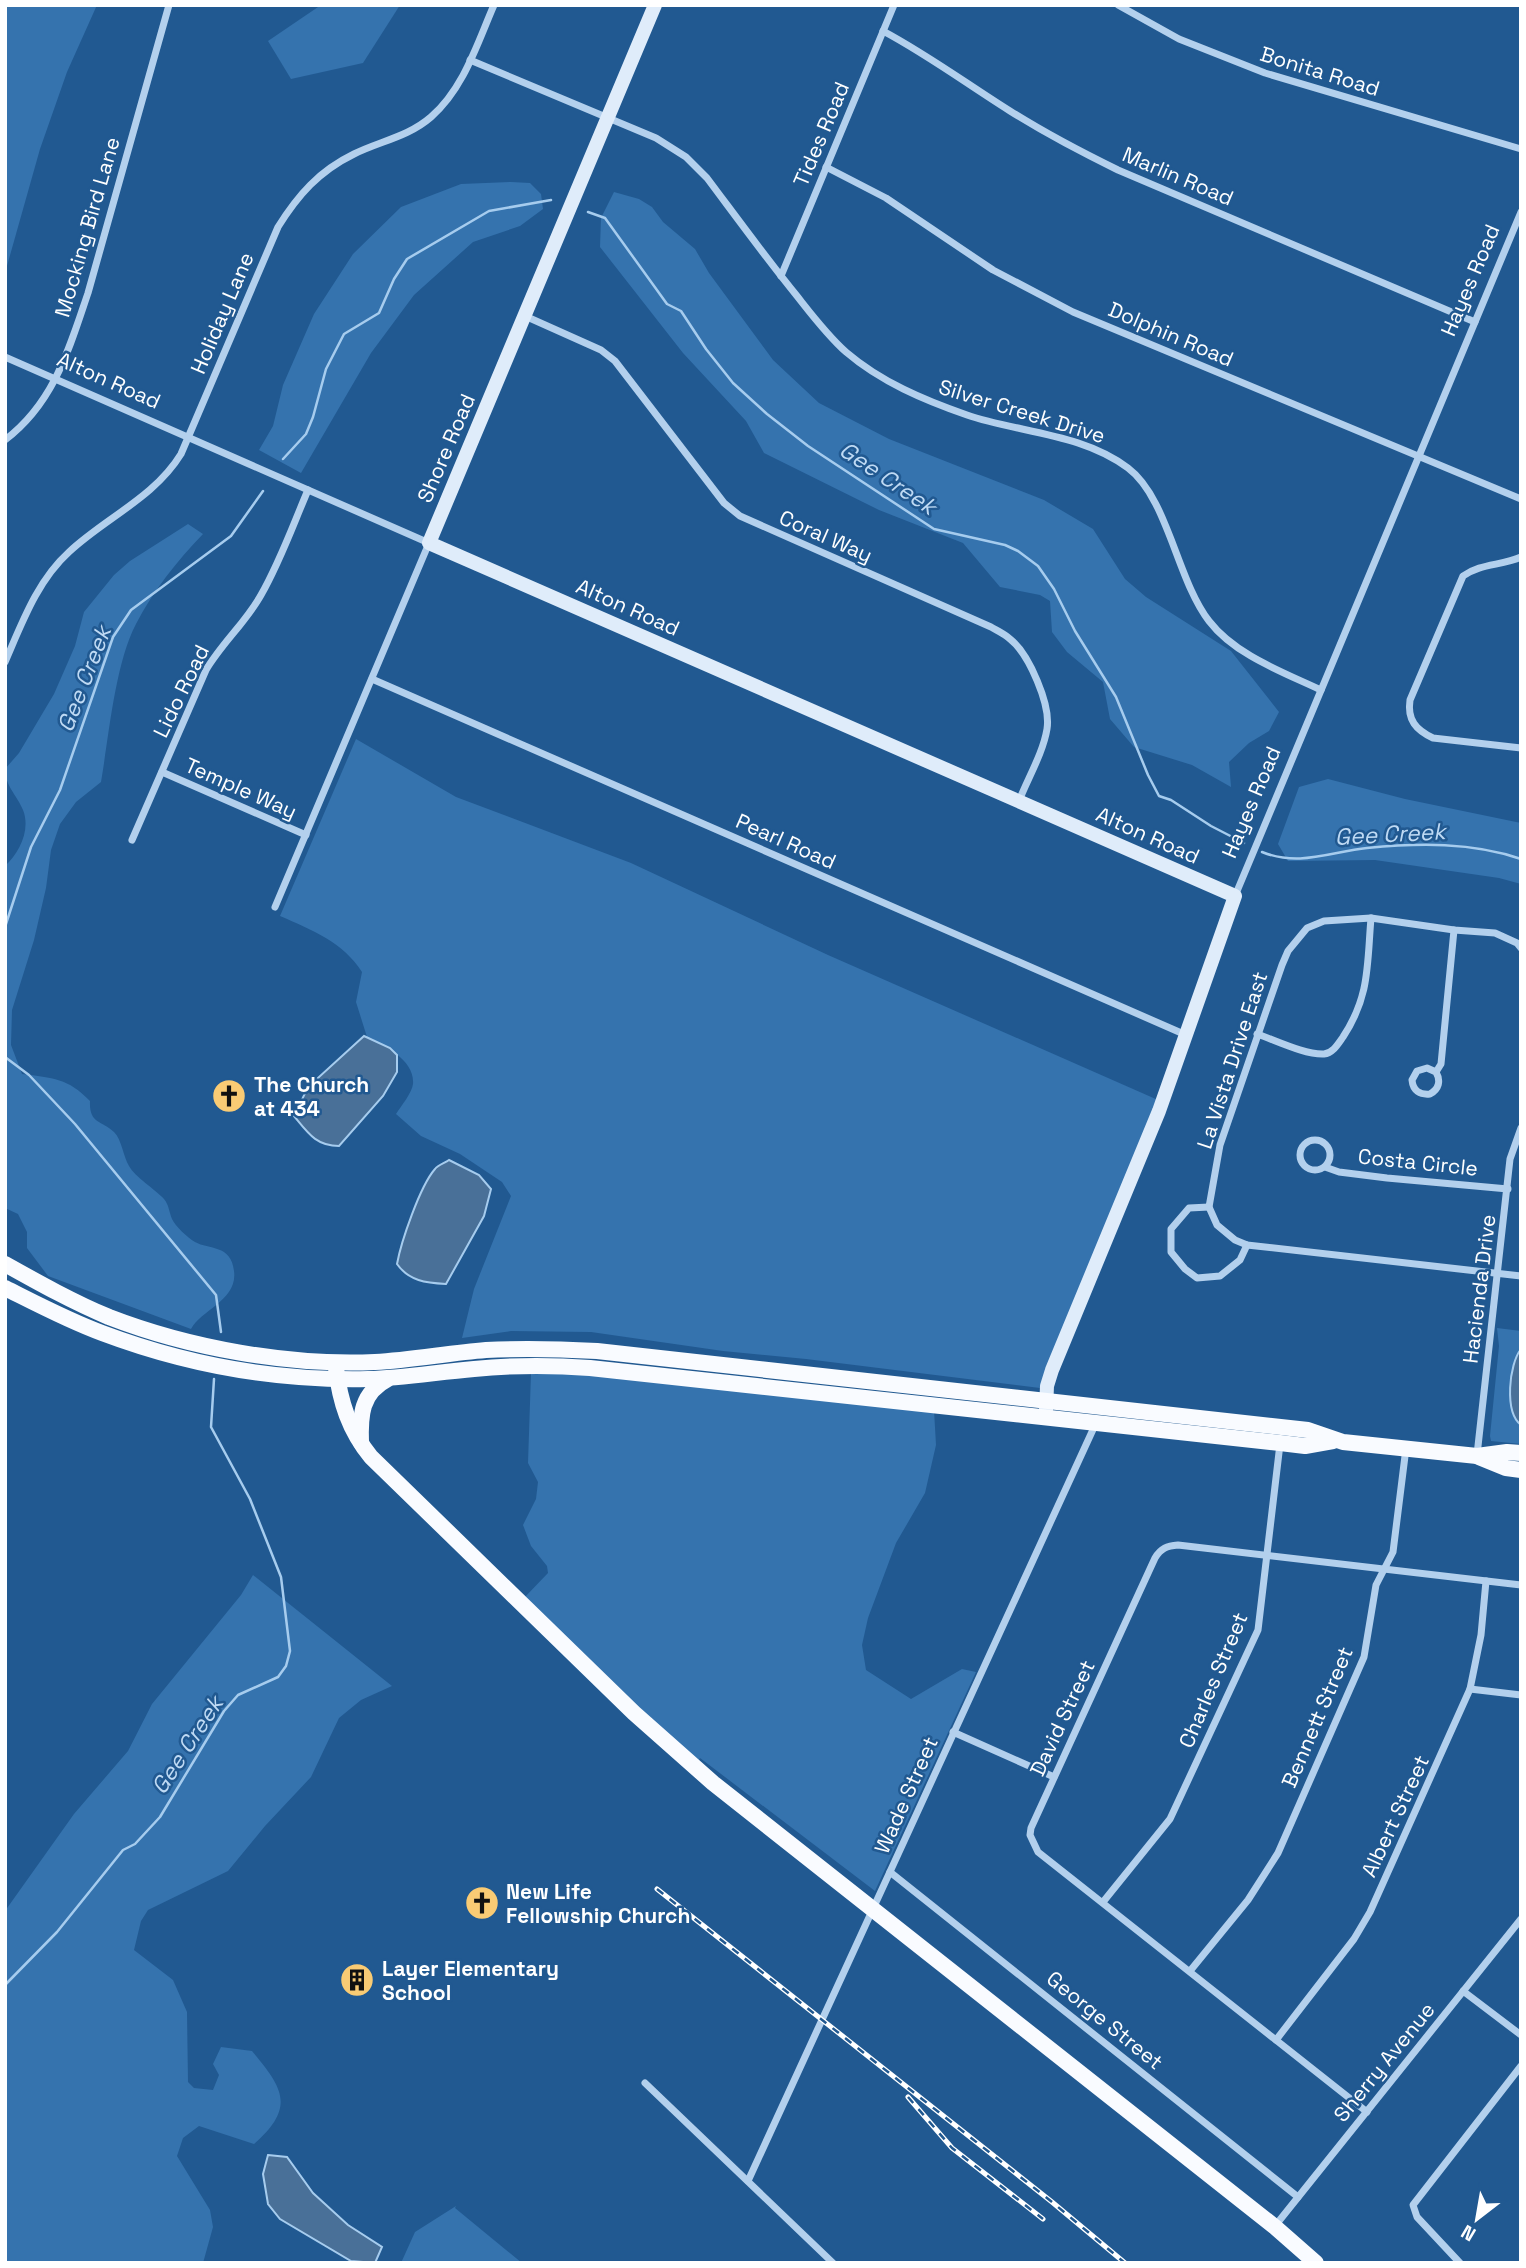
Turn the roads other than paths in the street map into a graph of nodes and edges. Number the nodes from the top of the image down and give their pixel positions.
1 (169, 5) edge
2 (494, 5) edge
3 (655, 5) edge
4 (894, 5) edge
5 (1118, 5) edge
6 (883, 31) junction
7 (470, 60) junction
8 (608, 117) junction
9 (1521, 149) edge
10 (826, 167) junction
11 (1521, 212) edge
12 (781, 276) junction
13 (525, 316) junction
14 (1475, 322) junction
15 (5, 357) edge
16 (55, 379) junction
17 (188, 437) junction
18 (5, 440) edge
19 (1420, 456) junction
20 (308, 490) junction
21 (1521, 499) edge
22 (429, 543) junction
23 (1521, 557) edge
24 (5, 662) edge
25 (372, 679) junction
26 (1321, 690) junction
27 (1521, 748) edge
28 (162, 772) junction
29 (1018, 801) junction
30 (306, 835) junction
31 (132, 839) dead end
32 (1234, 896) junction
33 (275, 907) dead end
34 (1371, 918) junction
35 (1454, 930) junction
36 (1521, 948) edge
37 (1257, 1034) junction
38 (1186, 1035) junction
39 (1436, 1072) dead end
40 (1521, 1128) edge
41 (1325, 1167) junction
42 (1508, 1189) junction
43 (1209, 1207) junction
44 (1247, 1245) junction
45 (5, 1264) edge
46 (1498, 1274) junction
47 (1521, 1276) edge
48 (5, 1288) edge
49 (714, 1363) junction
50 (336, 1370) junction
51 (683, 1377) junction
52 (391, 1378) junction
53 (1046, 1400) junction
54 (1046, 1417) junction
55 (1096, 1423) junction
56 (1335, 1441) junction
57 (1280, 1443) junction
58 (361, 1445) junction
59 (1406, 1448) junction
60 (1521, 1453) edge
61 (1477, 1456) junction
62 (1521, 1469) edge
63 (1268, 1556) junction
64 (1385, 1568) junction
65 (1486, 1581) junction
66 (1521, 1585) edge
67 (1470, 1689) junction
68 (1521, 1695) edge
69 (953, 1732) junction
70 (1054, 1777) junction
71 (890, 1871) junction
72 (1103, 1902) junction
73 (873, 1909) junction
74 (1521, 1919) edge
75 (1190, 1971) junction
76 (1463, 1991) junction
77 (1521, 2035) edge
78 (1276, 2040) junction
79 (1521, 2066) edge
80 (645, 2082) dead end
81 (1367, 2112) junction
82 (748, 2181) junction
83 (1298, 2197) junction
84 (1275, 2227) junction
85 (833, 2263) edge
86 (1316, 2263) edge
87 (1460, 2263) edge

1 - 16 street, Mocking Bird Lane
2 - 7 street, Holiday Lane
3 - 8 street, Shore Road
4 - 6 street, Tides Road
5 - 9 street, Bonita Road
6 - 10 street, Tides Road
6 - 14 street, Marlin Road
7 - 8 street, Silver Creek Drive
7 - 17 street, Holiday Lane
8 - 12 street, Silver Creek Drive
8 - 13 street, Shore Road
10 - 12 street, Tides Road
10 - 19 street, Dolphin Road
11 - 14 street, Hayes Road
12 - 26 street, Silver Creek Drive
13 - 22 street, Shore Road
13 - 29 street, Coral Way
14 - 19 street, Hayes Road
15 - 16 street, Alton Road
16 - 17 street, Alton Road
16 - 18 street, Mocking Bird Lane
17 - 20 street, Alton Road
17 - 24 street, Holiday Lane
19 - 21 street, Dolphin Road
19 - 26 street, Hayes Road
20 - 22 street, Alton Road
20 - 28 street, Lido Road
22 - 25 street, Shore Road
22 - 29 street, Alton Road
23 - 27 street
25 - 30 street, Shore Road
25 - 38 street, Pearl Road
26 - 32 street, Hayes Road
28 - 30 street, Temple Way
28 - 31 street, Lido Road
29 - 32 street, Alton Road
30 - 33 street, Shore Road
32 - 38 street, Hayes Road
34 - 35 street, La Vista Drive East
34 - 37 street, La Vista Drive East
34 - 37 street
35 - 36 street, La Vista Drive East
35 - 39 street
37 - 43 street, La Vista Drive East
38 - 53 street, Hayes Road
40 - 42 street, Hacienda Drive
41 - 41 street, Costa Circle
41 - 42 street, Costa Circle
42 - 46 street, Hacienda Drive
43 - 44 street
43 - 44 street
44 - 46 street
45 - 50 main road
46 - 47 street
46 - 61 street, Hacienda Drive
48 - 50 main road
49 - 50 main road
49 - 51 main road
49 - 53 main road
50 - 52 main road
50 - 58 main road
51 - 52 main road
51 - 54 main road
52 - 58 main road
53 - 54 street, Hayes Road
53 - 56 main road
54 - 55 main road
55 - 57 main road
55 - 69 street, Wade Street
56 - 57 main road
56 - 59 main road
57 - 63 street, Charles Street
58 - 73 main road
59 - 61 main road
59 - 64 street, Bennett Street
60 - 61 main road
61 - 62 main road
63 - 64 street, David Street
63 - 70 street, David Street
63 - 72 street, Charles Street
64 - 65 street, David Street
64 - 75 street, Bennett Street
65 - 66 street, David Street
65 - 67 street, Albert Street
67 - 68 street
67 - 78 street, Albert Street
69 - 70 street
69 - 71 street, Wade Street
70 - 72 street, David Street
71 - 73 street, Wade Street
71 - 83 street, George Street
72 - 75 street, David Street
73 - 82 street, Wade Street
73 - 84 main road
74 - 76 street, Sherry Avenue
75 - 78 street, David Street
76 - 77 street
76 - 81 street, Sherry Avenue
78 - 81 street, David Street
79 - 87 street
80 - 82 street
81 - 83 street, Sherry Avenue
82 - 85 street
83 - 84 street, Sherry Avenue
84 - 86 main road

